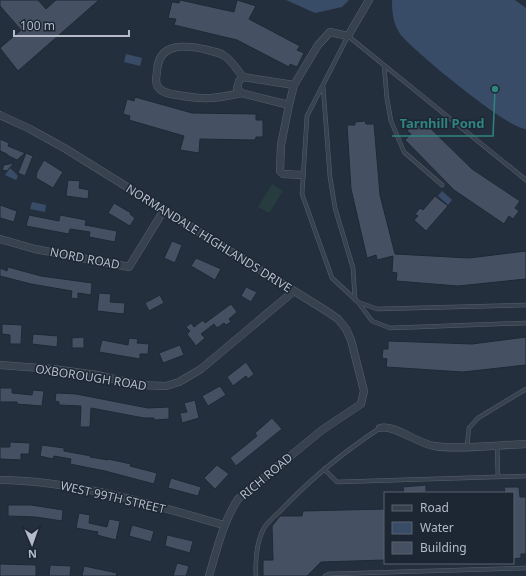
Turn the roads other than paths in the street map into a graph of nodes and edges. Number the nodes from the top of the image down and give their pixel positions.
1 (369, 0) edge
2 (348, 36) junction
3 (384, 65) junction
4 (243, 78) junction
5 (323, 84) junction
6 (294, 85) junction
7 (241, 93) junction
8 (289, 105) junction
9 (0, 115) edge
10 (302, 175) junction
11 (526, 180) edge
12 (442, 185) dead end
13 (164, 210) junction
14 (0, 239) edge
15 (294, 291) junction
16 (356, 301) junction
17 (526, 305) edge
18 (526, 323) edge
19 (0, 365) edge
20 (526, 389) edge
21 (361, 404) joint
22 (380, 428) joint
23 (526, 444) edge
24 (497, 445) junction
25 (467, 446) junction
26 (324, 469) junction
27 (498, 476) junction
28 (526, 476) edge
29 (0, 480) edge
30 (224, 525) junction
31 (526, 568) edge
32 (407, 574) edge
33 (209, 576) edge
34 (256, 576) edge
35 (324, 576) edge

1 - 2 street
2 - 3 lane
2 - 5 lane
2 - 6 street
3 - 11 lane
3 - 12 lane
4 - 6 street
4 - 7 street
4 - 7 street
5 - 10 lane
5 - 16 lane
6 - 8 street
7 - 8 street
8 - 10 street
9 - 13 street, NORMANDALE HIGHLANDS DRIVE
10 - 16 lane
13 - 14 street, NORD ROAD
13 - 15 street, NORMANDALE HIGHLANDS DRIVE
15 - 19 street, OXBOROUGH ROAD
15 - 21 street, NORMANDALE HIGHLANDS DRIVE
16 - 17 lane
16 - 18 lane
20 - 25 lane
21 - 30 street, RICH ROAD
22 - 25 street
22 - 26 lane
23 - 24 street
24 - 25 street
24 - 27 lane
26 - 27 lane
26 - 34 lane
27 - 28 lane
29 - 30 street, WEST 99TH STREET
30 - 33 street, RICH ROAD
31 - 32 lane
32 - 35 lane

